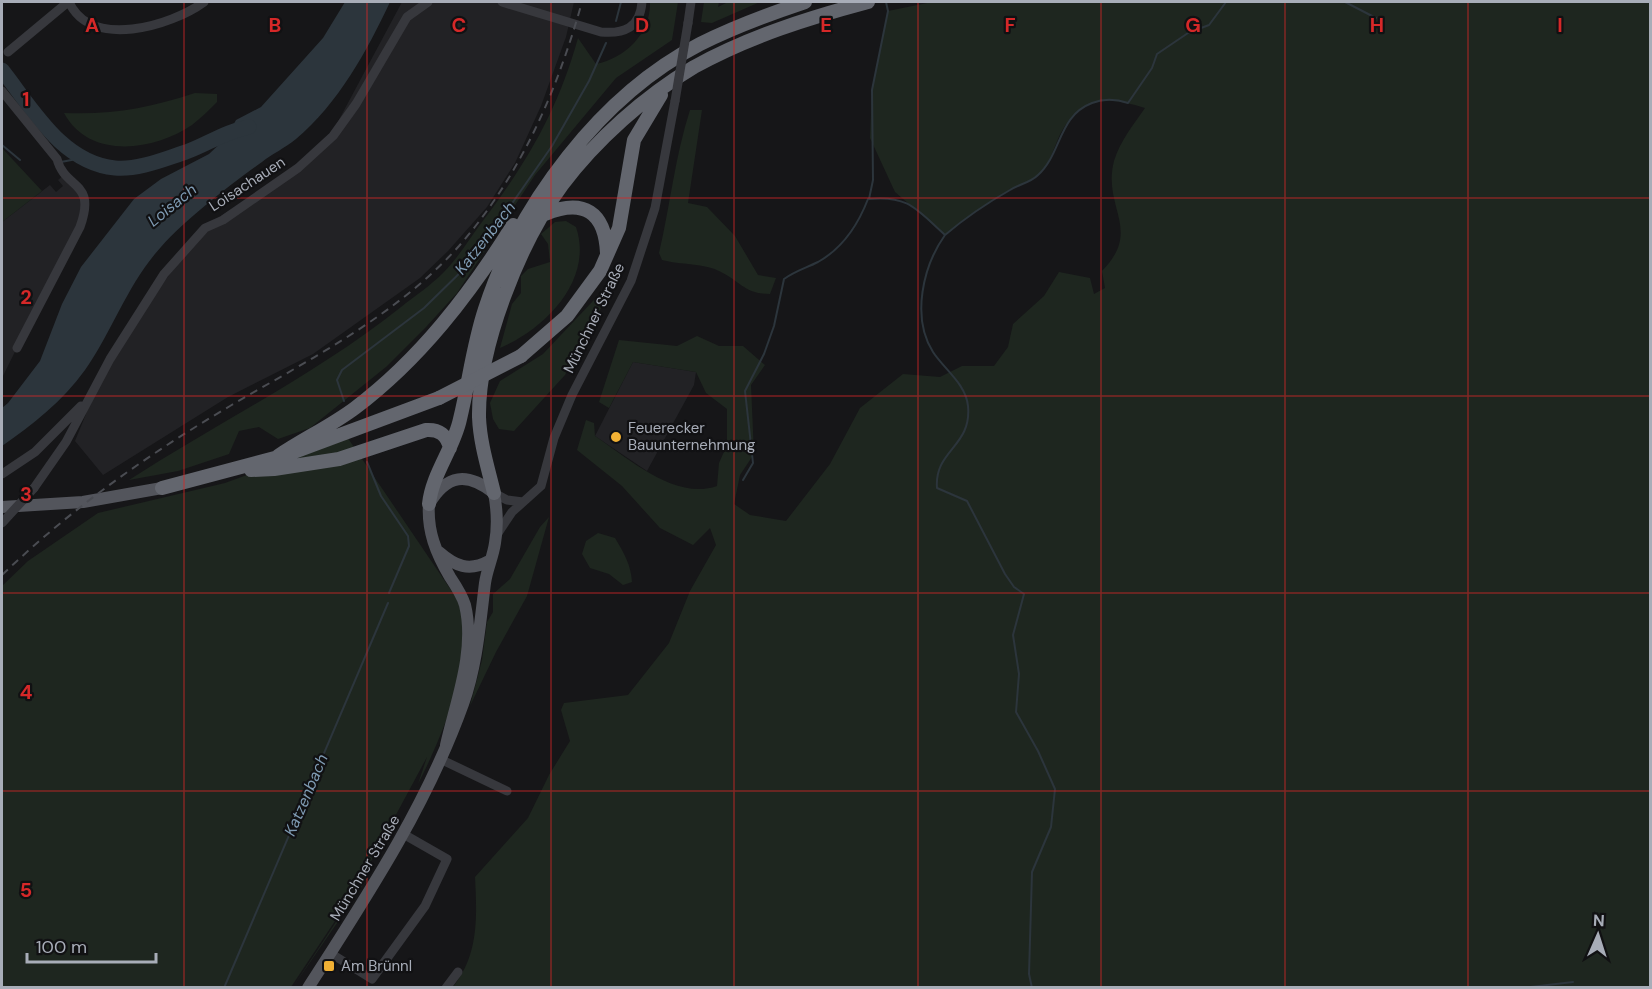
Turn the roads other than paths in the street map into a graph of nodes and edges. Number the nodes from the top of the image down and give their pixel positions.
1 (69, 2) edge
2 (204, 2) edge
3 (428, 2) edge
4 (501, 2) edge
5 (642, 2) edge
6 (692, 2) edge
7 (805, 2) edge
8 (865, 2) edge
9 (8, 52) dead end
10 (666, 85) junction
11 (2, 91) edge
12 (533, 205) junction
13 (545, 214) junction
14 (607, 258) junction
15 (17, 348) dead end
16 (88, 397) junction
17 (450, 448) junction
18 (278, 456) junction
19 (237, 470) junction
20 (2, 474) edge
21 (162, 488) joint
22 (494, 493) junction
23 (523, 502) junction
24 (429, 504) junction
25 (2, 507) edge
26 (2, 523) edge
27 (496, 538) junction
28 (436, 549) junction
29 (489, 561) junction
30 (474, 628) junction
31 (440, 759) junction
32 (507, 790) dead end
33 (405, 835) junction
34 (330, 953) junction
35 (458, 972) dead end
36 (308, 987) edge
37 (446, 987) edge

1 - 2 street
1 - 9 street
3 - 16 street, Loisachauen
4 - 5 street
6 - 23 street, Münchner Straße, bridge
7 - 12 highway
8 - 10 highway
10 - 13 highway
10 - 14 highway
11 - 15 street
12 - 17 highway
12 - 18 highway
13 - 14 highway
13 - 22 highway
14 - 18 highway, bridge
16 - 20 street, Loisachauen
16 - 26 street, Loisachauen, bridge
17 - 19 highway
17 - 24 highway
18 - 19 highway
19 - 21 highway
21 - 25 main road
22 - 23 street
22 - 24 main road
22 - 27 main road
23 - 27 street, Münchner Straße
24 - 28 main road
27 - 29 main road
28 - 29 main road
28 - 30 main road
29 - 30 main road, Münchner Straße
30 - 31 main road, Münchner Straße
31 - 32 street
31 - 33 main road, Münchner Straße
33 - 34 main road, Münchner Straße
33 - 34 street
34 - 36 main road, Münchner Straße
35 - 37 street

